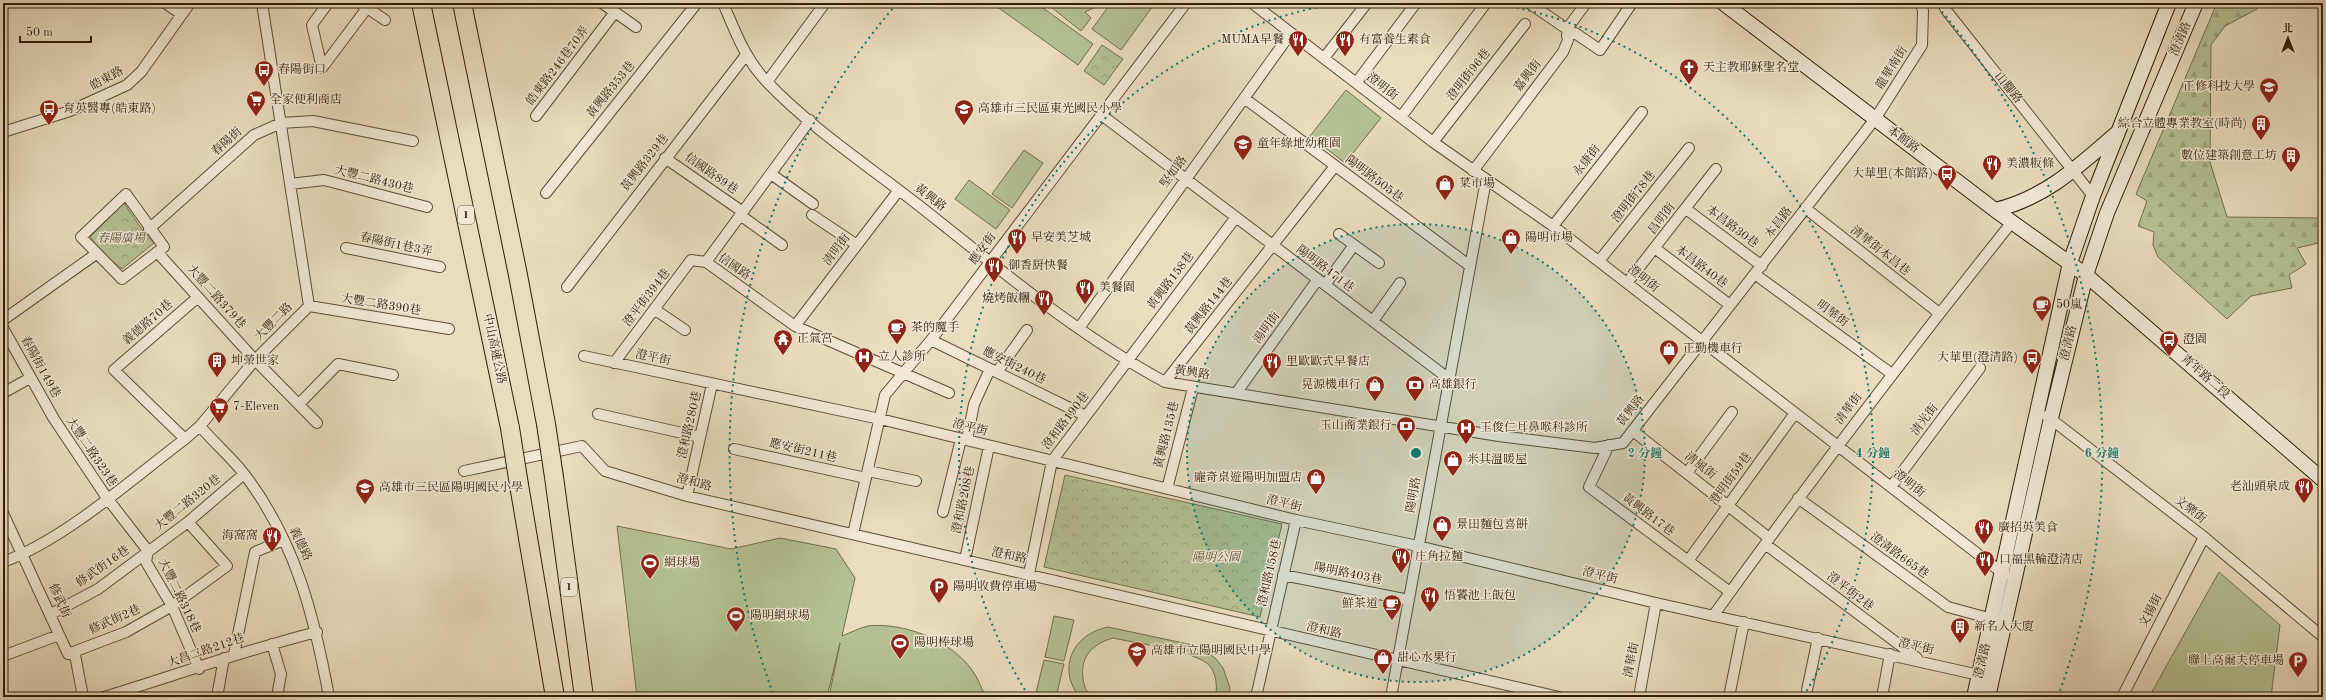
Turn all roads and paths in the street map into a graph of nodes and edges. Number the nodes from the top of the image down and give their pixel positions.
1 (165, 3) edge
2 (190, 3) edge
3 (262, 3) edge
4 (328, 3) edge
5 (421, 3) edge
6 (462, 3) edge
7 (602, 3) edge
8 (697, 3) edge
9 (723, 3) edge
10 (825, 3) edge
11 (1186, 3) edge
12 (1252, 3) edge
13 (1367, 3) edge
14 (1416, 3) edge
15 (1486, 3) edge
16 (1586, 3) edge
17 (1632, 3) edge
18 (1723, 3) edge
19 (1921, 3) edge
20 (1943, 3) edge
21 (2169, 3) edge
22 (2196, 3) edge
23 (1534, 4) edge
24 (364, 6) edge
25 (615, 12) junction
26 (181, 14) junction
27 (385, 20) dead end
28 (1525, 24) dead end
29 (636, 27) dead end
30 (1291, 33) junction
31 (1567, 33) junction
32 (746, 55) junction
33 (1324, 58) junction
34 (767, 82) junction
35 (1356, 83) junction
36 (1244, 98) junction
37 (1642, 112) dead end
38 (536, 116) dead end
39 (1103, 116) junction
40 (1401, 117) junction
41 (1875, 119) junction
42 (810, 120) junction
43 (281, 122) junction
44 (2121, 130) junction
45 (2142, 131) junction
46 (3, 132) edge
47 (413, 141) dead end
48 (1433, 142) junction
49 (1689, 148) dead end
50 (665, 158) junction
51 (1336, 166) junction
52 (1716, 169) dead end
53 (1473, 171) junction
54 (2074, 171) junction
55 (771, 174) junction
56 (1186, 178) junction
57 (1486, 180) junction
58 (290, 184) junction
59 (899, 190) junction
60 (546, 193) dead end
61 (2094, 196) junction
62 (813, 204) dead end
63 (427, 207) dead end
64 (1805, 208) junction
65 (1686, 209) junction
66 (1995, 210) junction
67 (742, 214) junction
68 (812, 215) dead end
69 (1236, 217) junction
70 (2012, 222) junction
71 (1553, 226) junction
72 (149, 229) junction
73 (1339, 234) dead end
74 (782, 244) dead end
75 (1354, 244) junction
76 (857, 245) junction
77 (1274, 246) junction
78 (346, 248) dead end
79 (1656, 249) junction
80 (157, 252) junction
81 (96, 254) junction
82 (990, 261) junction
83 (706, 262) junction
84 (1599, 262) junction
85 (1379, 263) dead end
86 (2070, 263) junction
87 (1470, 266) junction
88 (1762, 266) junction
89 (440, 267) dead end
90 (1756, 275) junction
91 (2086, 275) junction
92 (1322, 282) junction
93 (1400, 283) dead end
94 (1627, 283) junction
95 (566, 287) dead end
96 (198, 297) junction
97 (1730, 305) junction
98 (309, 306) junction
99 (654, 309) junction
100 (1939, 313) junction
101 (3, 320) edge
102 (1372, 320) junction
103 (795, 326) junction
104 (3, 328) edge
105 (1079, 328) junction
106 (449, 329) dead end
107 (685, 330) dead end
108 (1027, 330) dead end
109 (931, 340) junction
110 (1702, 341) junction
111 (584, 356) dead end
112 (255, 360) junction
113 (1127, 361) junction
114 (614, 363) junction
115 (1980, 368) dead end
116 (993, 370) junction
117 (904, 372) junction
118 (1892, 374) junction
119 (393, 375) dead end
120 (30, 378) junction
121 (1449, 379) junction
122 (1165, 382) junction
123 (712, 384) junction
124 (1193, 388) junction
125 (1237, 392) junction
126 (3, 393) edge
127 (949, 393) dead end
128 (299, 404) junction
129 (2037, 410) junction
130 (1732, 412) dead end
131 (1795, 413) junction
132 (598, 414) dead end
133 (1086, 416) junction
134 (2051, 418) junction
135 (54, 419) joint
136 (880, 419) junction
137 (317, 423) dead end
138 (1440, 425) junction
139 (200, 426) junction
140 (1633, 431) junction
141 (700, 437) junction
142 (185, 439) junction
143 (964, 440) junction
144 (1610, 445) junction
145 (989, 446) junction
146 (1838, 446) junction
147 (734, 448) dead end
148 (1052, 461) junction
149 (464, 471) dead end
150 (1687, 473) junction
151 (244, 474) junction
152 (867, 475) junction
153 (916, 480) dead end
154 (2323, 480) edge
155 (1891, 487) junction
156 (1167, 489) junction
157 (687, 496) junction
158 (107, 498) junction
159 (1798, 498) junction
160 (1728, 505) junction
161 (943, 512) dead end
162 (3, 513) edge
163 (1296, 520) junction
164 (188, 522) junction
165 (853, 534) junction
166 (2204, 537) junction
167 (284, 540) junction
168 (1767, 541) junction
169 (1418, 546) junction
170 (148, 551) junction
171 (23, 555) junction
172 (965, 560) junction
173 (1688, 561) junction
174 (3, 562) edge
175 (1029, 574) junction
176 (1283, 575) junction
177 (2008, 577) junction
178 (1730, 592) junction
179 (1409, 600) junction
180 (1656, 603) junction
181 (172, 606) junction
182 (51, 614) junction
183 (1713, 616) junction
184 (1992, 620) junction
185 (1744, 622) junction
186 (317, 632) junction
187 (1270, 632) junction
188 (59, 635) junction
189 (2323, 637) edge
190 (1818, 638) junction
191 (272, 644) junction
192 (68, 654) junction
193 (234, 654) junction
194 (1890, 654) junction
195 (3, 656) edge
196 (224, 658) junction
197 (1398, 661) junction
198 (1920, 661) junction
199 (198, 668) junction
200 (1979, 674) junction
201 (1807, 690) dead end
202 (83, 697) edge
203 (104, 697) edge
204 (217, 697) edge
205 (277, 697) edge
206 (329, 697) edge
207 (555, 697) edge
208 (584, 697) edge
209 (1256, 697) edge
210 (1391, 697) edge
211 (1559, 697) edge
212 (1638, 697) edge
213 (1729, 697) edge
214 (1882, 697) edge
215 (1974, 697) edge
216 (1988, 697) edge
217 (2122, 697) edge

1 - 26 street
2 - 26 street, 皓東路
3 - 43 street, 大豐二路
4 - 24 street
5 - 207 highway, 中山高速公路 / 1, bridge
6 - 208 highway, 1, bridge
7 - 25 street
8 - 60 street, 黃興路353巷
9 - 32 street, 黃興路
10 - 34 street
11 - 39 street, 應安街
12 - 30 street, 澄明街
13 - 33 street
14 - 35 street
15 - 40 street
16 - 31 street, 嘉興街
17 - 31 street
18 - 41 main road, 本館路
19 - 41 street, 龍華南街
20 - 54 street, 山腳路
21 - 44 main road, 澄清路
22 - 45 main road, 澄清路
23 - 31 street
24 - 27 street
25 - 29 street
25 - 38 street, 皓東路246巷70弄
26 - 46 street, 皓東路
28 - 48 street, 澄明街96巷
30 - 33 street, 澄明街
30 - 36 street, 堅如路
31 - 53 street, 嘉興街
32 - 34 street, 黃興路
32 - 50 street, 黃興路329巷
33 - 35 street, 澄明街
34 - 42 street, 黃興路
35 - 40 street, 澄明街
36 - 51 street, 陽明路505巷
36 - 56 street, 堅如路
37 - 71 street, 永康街
39 - 56 street, 陽明路471巷
39 - 82 street, 應安街
40 - 48 street, 澄明街
41 - 64 street, 本昌路
41 - 66 main road, 本館路
42 - 55 street, 信國路
42 - 59 street, 黃興路
43 - 47 street, 春陽街
43 - 58 street, 大豐二路
43 - 72 street, 春陽街
44 - 45 main road
44 - 54 main road
44 - 61 main road, 澄清路
45 - 91 main road, 澄清路
48 - 53 street, 澄明街
49 - 84 street, 澄明街78巷
50 - 67 street, 信國路89巷
50 - 95 street, 黃興路329巷
51 - 77 street, 黃興路144巷
51 - 87 street, 陽明路505巷
52 - 65 street, 昌明街
53 - 57 street, 澄明街
54 - 61 street, 山腳路
54 - 66 main road
55 - 62 street
55 - 67 street, 信國路
56 - 69 street, 陽明路471巷
56 - 105 street, 堅如路
57 - 71 street, 澄明街
57 - 87 street, 陽明路
58 - 63 street, 大豐二路430巷
58 - 98 street, 大豐二路
59 - 76 street, 清明街
59 - 82 street, 黃興路
61 - 86 main road, 澄清路
64 - 88 street, 本昌路
64 - 100 street, 清華街本昌巷
65 - 79 street, 昌明街
65 - 88 street, 本昌路30巷
66 - 70 main road, 本館路
67 - 74 street, 信國路89巷
67 - 83 street, 信國路
68 - 76 street
69 - 77 street, 陽明路471巷
69 - 113 street, 黃興路158巷
70 - 86 main road, 本館路
70 - 100 street, 清華街
71 - 84 street, 澄明街
72 - 80 street
72 - 81 street
73 - 75 street
75 - 85 street
75 - 92 street, 湯明街
76 - 103 street, 清明街
77 - 92 street, 陽明路471巷
77 - 122 street, 黃興路144巷
78 - 89 street, 春陽街1巷3弄
79 - 94 street, 昌明街
79 - 97 street, 本昌路40巷
80 - 81 street
80 - 96 street, 大豐二路379巷
81 - 101 street
82 - 105 street, 黃興路
82 - 109 street, 應安街
83 - 99 street, 澄平街394巷
83 - 103 street, 信國路
84 - 94 street, 澄明街
86 - 91 main road, 本館路
86 - 129 main road, 澄清路
87 - 121 street, 陽明路
88 - 90 street, 本昌路
90 - 97 street, 本昌路
90 - 118 street, 明華街
91 - 134 main road, 澄清路
91 - 154 main road, 青年路二段
92 - 102 street, 陽明路471巷
92 - 125 street, 湯明街
93 - 102 street
94 - 110 street, 澄明街
96 - 112 street, 大豐二路379巷
96 - 142 street, 義德路70巷
97 - 110 street, 本昌路
98 - 106 street, 大豐二路390巷
98 - 112 street, 大豐二路
99 - 107 street
99 - 114 street, 澄平街394巷
100 - 118 street, 清華街
102 - 121 street, 陽明路471巷
103 - 117 street, 信國路
104 - 120 street, 春陽街149巷
105 - 113 street, 黃興路
108 - 116 street
109 - 116 street, 應安街240巷
109 - 117 street, 應安街
110 - 131 street, 澄明街
110 - 140 street, 黃興路
111 - 114 street, 澄平街
112 - 128 street, 大豐二路379巷
112 - 139 street, 大豐二路
113 - 122 street, 黃興路
113 - 133 street, 澄和路190巷
114 - 123 street, 澄平街
115 - 155 street, 清光街
116 - 133 street, 應安街240巷
116 - 143 street
117 - 127 street, 信國路
117 - 136 street, 應安街
118 - 146 street, 清華街
119 - 128 street
120 - 126 street
120 - 135 street, 春陽街149巷
121 - 138 street, 陽明路
122 - 124 street, 黃興路
123 - 136 street, 澄平街
123 - 141 street, 澄和路280巷
124 - 125 street, 黃興路
124 - 156 street, 黃興路135巷
125 - 138 street, 黃興路
128 - 137 street, 大豐二路379巷
129 - 134 street, 文樂街
129 - 177 main road, 澄清路
130 - 150 street
131 - 146 street, 澄明街
131 - 160 street, 澄明街59巷
132 - 141 street
133 - 148 street, 澄和路190巷
134 - 166 street, 文樂街
134 - 177 main road, 澄清路
135 - 158 street, 大豐二路323巷
136 - 143 street, 澄平街
136 - 152 street, 應安街
138 - 144 street, 黃興路
138 - 169 street, 陽明路
139 - 142 street, 大豐二路
139 - 151 street, 義德路
140 - 144 street, 黃興路
140 - 150 street, 清風街
141 - 157 street, 澄和路280巷
142 - 158 street, 大豐二路
143 - 145 street, 澄平街
143 - 161 street
144 - 173 street, 黃興路17巷
145 - 148 street, 澄平街
145 - 172 street, 澄和路208巷
146 - 155 street, 澄明街
146 - 159 street, 清華街
147 - 152 street, 應安街211巷
148 - 156 street, 澄平街
148 - 175 street, 澄和路190巷
149 - 157 street, 澄和路
150 - 160 street, 清風街
151 - 164 street, 大豐二路320巷
151 - 167 street, 義德路
152 - 153 street, 應安街211巷
152 - 165 street, 應安街
155 - 177 street, 澄明街
156 - 163 street, 澄平街
157 - 165 street, 澄和路
158 - 170 street, 大豐二路318巷
158 - 171 street, 大豐二路
159 - 168 street, 清華街
159 - 184 street, 澄清路665巷
160 - 168 street, 清風街
160 - 173 street, 澄明街59巷
162 - 171 street, 修武街
163 - 169 street, 澄平街
163 - 176 street, 澄和路158巷
164 - 170 street, 大豐二路320巷
164 - 181 street, 修武街2巷
165 - 172 street, 澄和路
166 - 189 street, 文樂街
166 - 217 street, 文揚街
167 - 186 street, 義德路
167 - 193 street
168 - 178 street, 清華街
168 - 198 street, 澄平街2巷
169 - 179 street, 陽明路
169 - 180 street, 澄平街
170 - 181 street, 大豐二路318巷
170 - 182 street, 修武街16巷
171 - 174 street, 大豐二路
171 - 182 street, 修武街
172 - 175 street, 澄和路
173 - 178 street, 黃興路17巷
175 - 187 street, 澄和路
176 - 179 street, 陽明路403巷
176 - 187 street, 澄和路158巷
177 - 184 main road, 澄清路
177 - 216 main road, 澄清路
178 - 183 street, 清華街
179 - 197 street, 陽明路
180 - 183 street, 澄平街
180 - 212 street, 清華街
181 - 192 street, 修武街2巷
181 - 199 street, 大豐二路318巷
182 - 188 street, 修武街
183 - 185 street, 澄平街
184 - 200 main road, 澄清路
185 - 190 street, 澄平街
185 - 213 street
186 - 191 street, 大昌二路212巷
186 - 206 street, 義德路
187 - 197 street, 澄和路
187 - 209 street, 澄和路158巷
188 - 192 street, 修武街
188 - 195 street
190 - 194 street, 澄平街
190 - 201 street
191 - 193 street, 大昌二路212巷
191 - 205 street
192 - 202 street, 修武街
193 - 196 street, 大昌二路212巷
194 - 198 street, 澄平街
194 - 214 street
196 - 199 street, 大昌二路212巷
196 - 204 street
197 - 210 street, 陽明路
197 - 211 street, 澄和路
198 - 200 street, 澄平街
199 - 203 street, 大昌二路212巷
200 - 215 main road, 澄清路

